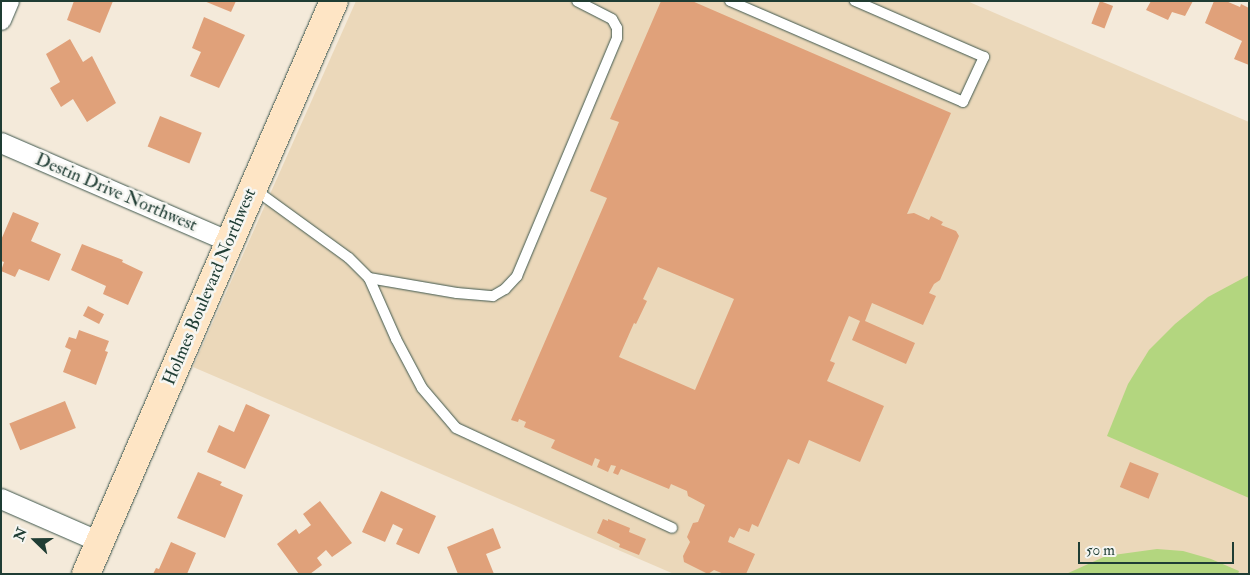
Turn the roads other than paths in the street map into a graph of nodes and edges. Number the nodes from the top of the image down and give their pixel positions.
1 (9, 1) edge
2 (334, 1) edge
3 (577, 1) edge
4 (730, 1) edge
5 (855, 1) edge
6 (1, 20) edge
7 (1, 143) edge
8 (253, 189) junction
9 (230, 242) junction
10 (369, 278) junction
11 (1, 499) edge
12 (672, 528) dead end
13 (100, 542) junction
14 (86, 574) edge

1 - 6 street
2 - 8 street, Holmes Boulevard Northwest
3 - 10 lane
4 - 5 lane
7 - 9 street, Destin Drive Northwest
8 - 9 street, Holmes Boulevard Northwest
8 - 10 lane
9 - 13 street, Holmes Boulevard Northwest
10 - 12 lane
11 - 13 street
13 - 14 street, Holmes Boulevard Northwest

